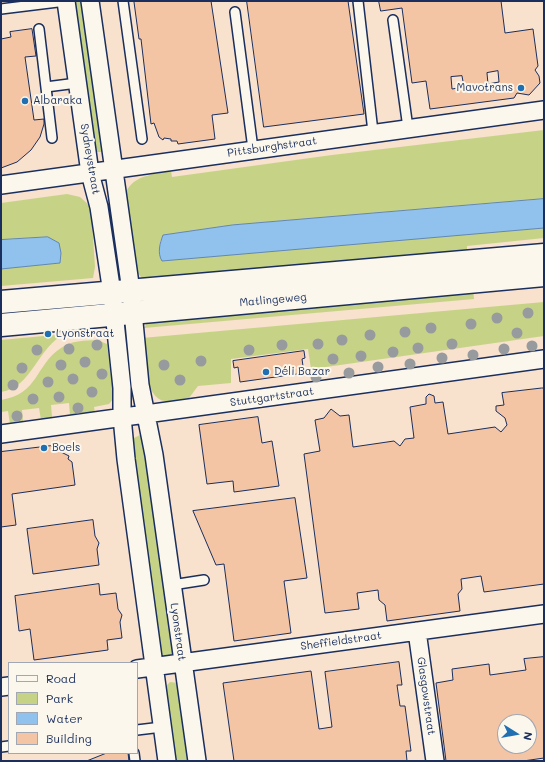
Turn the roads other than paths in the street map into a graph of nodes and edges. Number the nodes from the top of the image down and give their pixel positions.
1 (66, 1) edge
2 (90, 1) edge
3 (122, 1) edge
4 (358, 1) edge
5 (1, 9) edge
6 (235, 12) dead end
7 (393, 20) dead end
8 (39, 28) dead end
9 (77, 82) junction
10 (46, 87) junction
11 (544, 110) edge
12 (408, 128) junction
13 (374, 132) junction
14 (52, 138) dead end
15 (142, 139) dead end
16 (253, 149) junction
17 (114, 169) junction
18 (90, 173) junction
19 (1, 185) edge
20 (544, 255) edge
21 (544, 275) edge
22 (122, 292) junction
23 (1, 302) edge
24 (124, 314) junction
25 (1, 325) edge
26 (544, 360) edge
27 (147, 414) junction
28 (122, 418) junction
29 (1, 434) edge
30 (204, 580) dead end
31 (172, 585) junction
32 (544, 614) edge
33 (418, 631) junction
34 (182, 663) junction
35 (145, 668) edge
36 (162, 727) junction
37 (138, 730) edge
38 (167, 761) edge
39 (197, 761) edge
40 (435, 761) edge

1 - 5 lane, Sydneystraat
1 - 9 street, Sydneystraat
2 - 17 street, Sydneystraat
3 - 15 lane
4 - 13 lane
6 - 16 lane
7 - 12 lane
8 - 10 lane
9 - 10 lane
9 - 18 street, Sydneystraat
10 - 14 lane
11 - 12 street, Pittsburghstraat
12 - 13 street, Pittsburghstraat
13 - 16 street, Pittsburghstraat
16 - 17 street, Pittsburghstraat
17 - 18 street, Pittsburghstraat
17 - 22 street, Sydneystraat
18 - 19 street, Pittsburghstraat
18 - 22 street, Sydneystraat
20 - 22 main road, Matlingeweg
21 - 24 main road, Matlingeweg
22 - 23 main road, Matlingeweg
22 - 24 street
24 - 25 main road, Matlingeweg
24 - 27 street, Lyonstraat
24 - 28 street
26 - 27 street, Stuttgartstraat
27 - 28 street, Stuttgartstraat
27 - 31 street, Lyonstraat
28 - 29 street, Stuttgartstraat
28 - 35 street
30 - 31 lane
31 - 34 street, Lyonstraat
32 - 33 street, Sheffieldstraat
33 - 34 street, Sheffieldstraat
33 - 40 street, Glasgowstraat
34 - 35 street, Sheffieldstraat
34 - 39 street, Lyonstraat
35 - 36 street
36 - 37 lane
36 - 38 street

